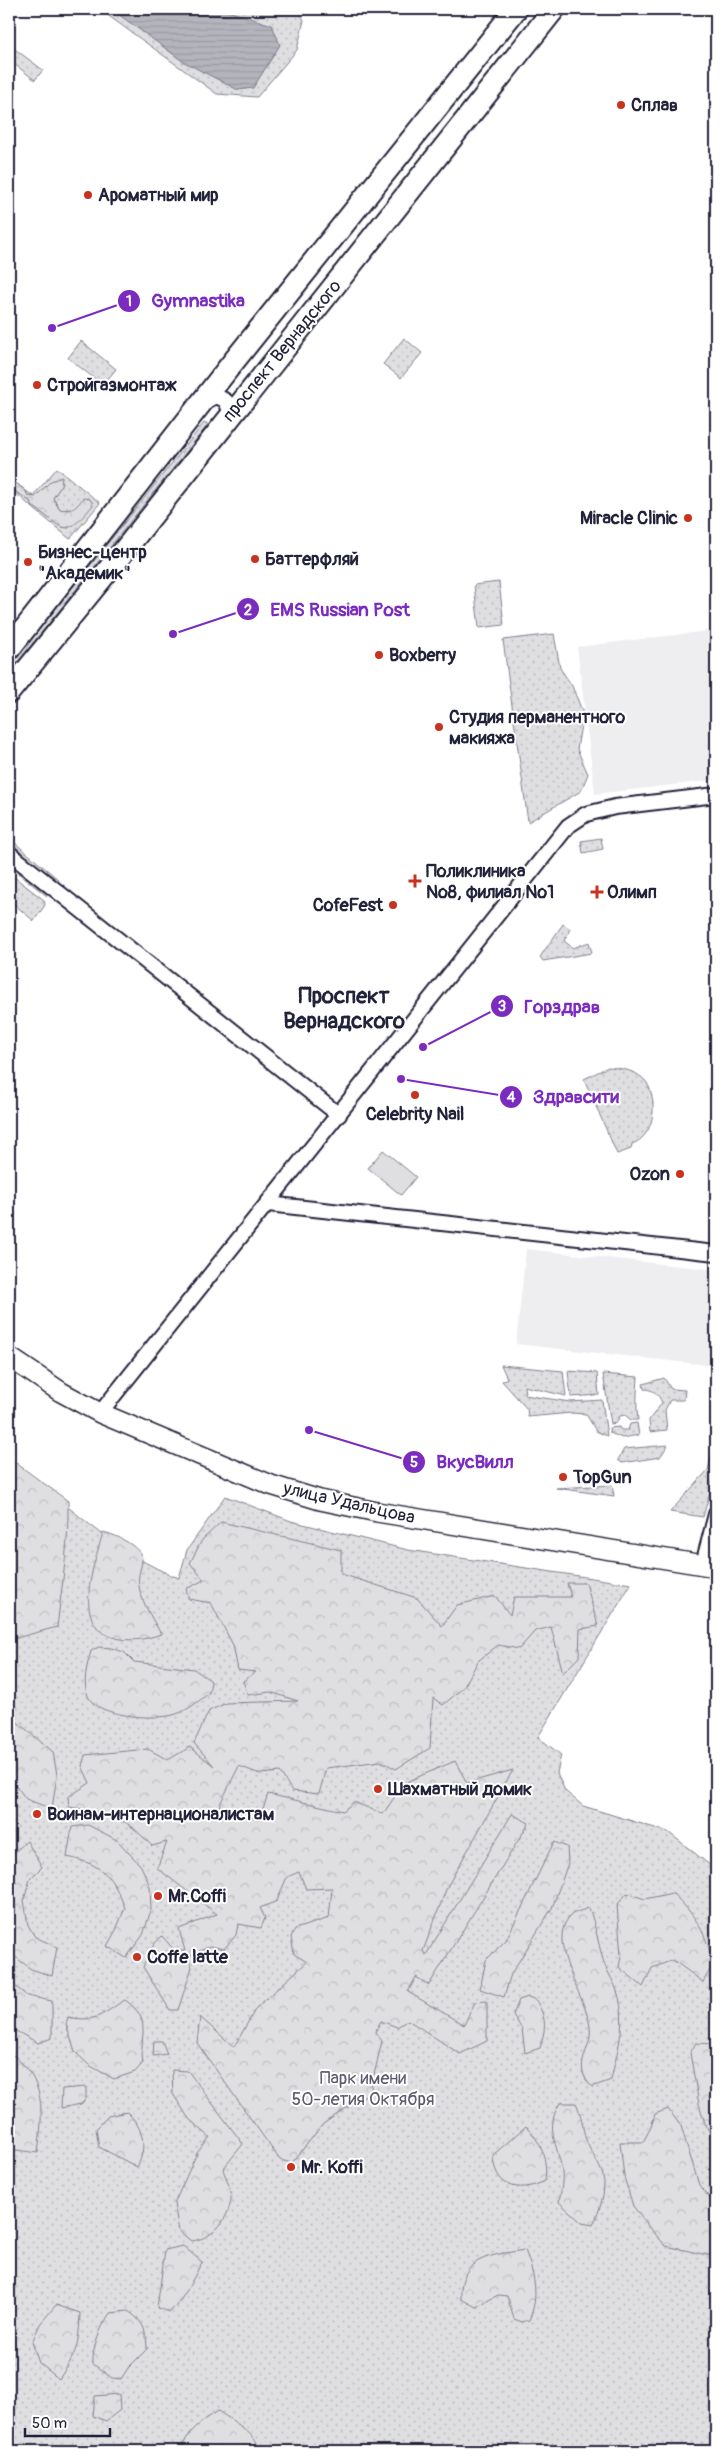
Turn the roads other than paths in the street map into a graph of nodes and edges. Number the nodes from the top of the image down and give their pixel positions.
1 (516, 9) edge
2 (554, 9) edge
3 (203, 402) junction
4 (226, 421) junction
5 (9, 649) edge
6 (9, 692) edge
7 (716, 794) edge
8 (9, 853) edge
9 (339, 1115) junction
10 (268, 1204) junction
11 (716, 1253) edge
12 (9, 1357) edge
13 (100, 1414) junction
14 (716, 1514) edge
15 (710, 1566) edge

1 - 3 main road, проспект Вернадского
2 - 4 main road, проспект Вернадского
3 - 4 street
3 - 5 main road, проспект Вернадского
4 - 6 main road, проспект Вернадского
7 - 9 street
8 - 9 street
9 - 10 street
10 - 11 street
10 - 13 street
12 - 13 street, улица Удальцова
13 - 15 street, улица Удальцова
14 - 15 street

